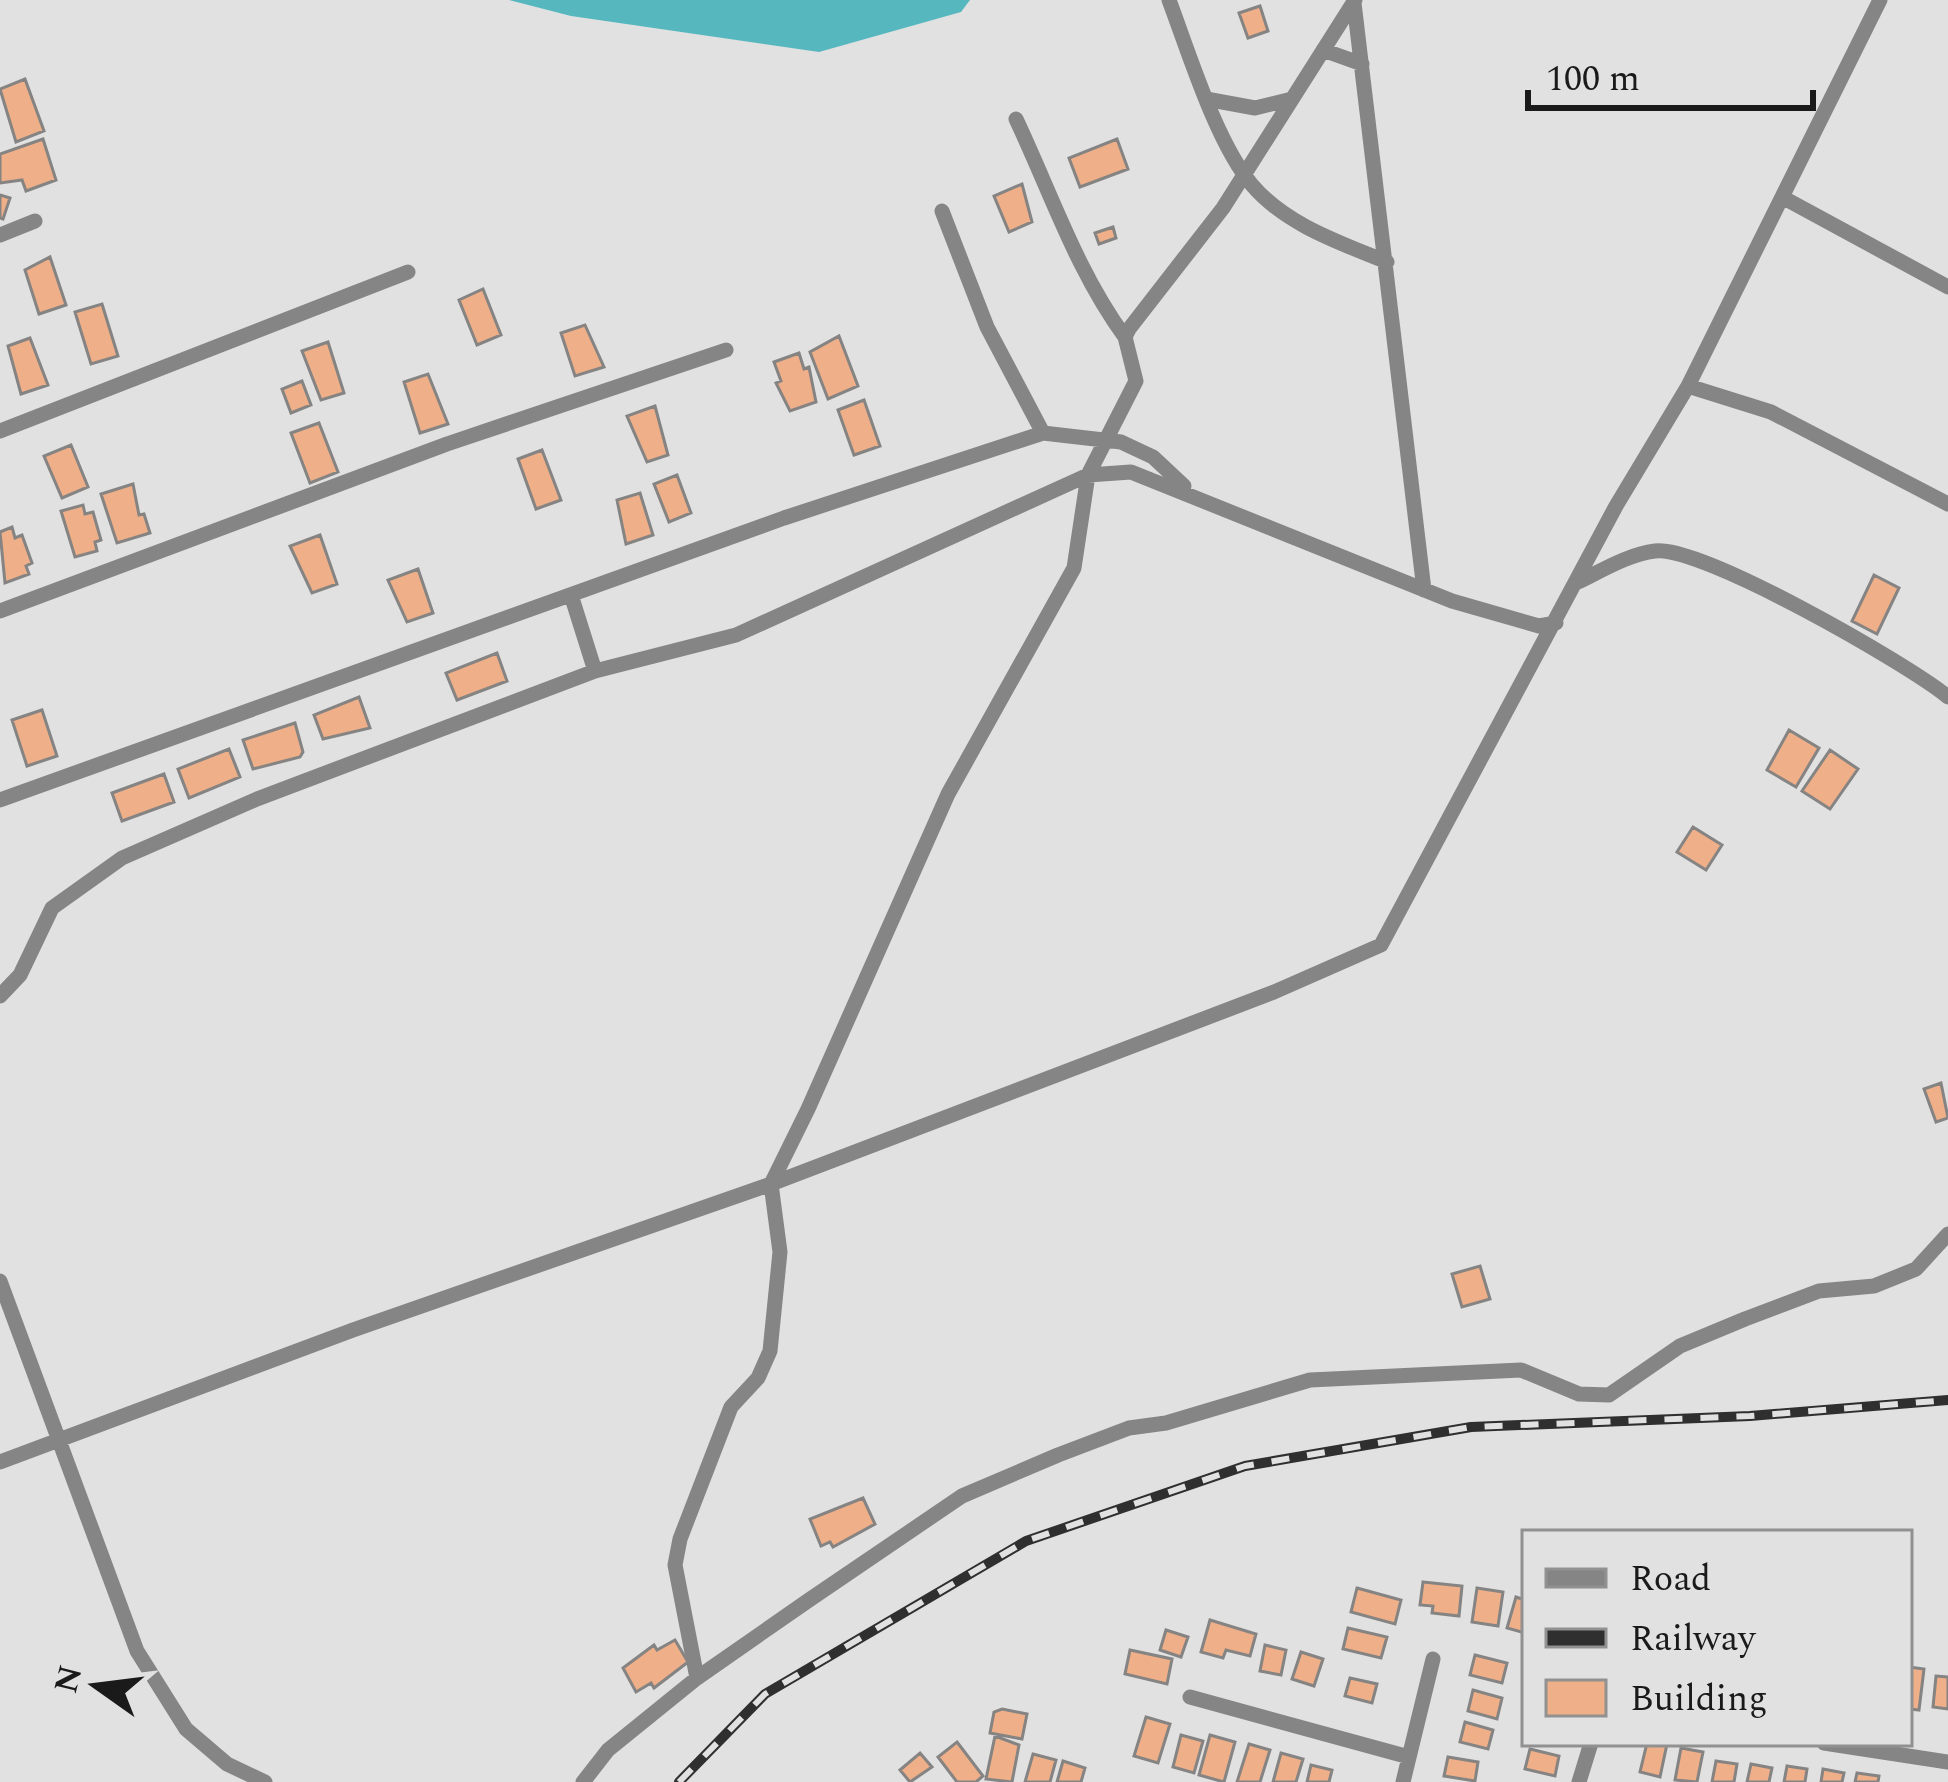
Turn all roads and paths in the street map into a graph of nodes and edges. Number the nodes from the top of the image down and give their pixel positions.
1 (1169, 0) edge
2 (1880, 0) edge
3 (1351, 3) edge
4 (1323, 50) junction
5 (1362, 64) junction
6 (1206, 99) junction
7 (1292, 99) junction
8 (1016, 119) dead end
9 (1245, 172) junction
10 (1782, 197) junction
11 (942, 211) dead end
12 (35, 221) dead end
13 (0, 235) edge
14 (1388, 262) junction
15 (408, 272) dead end
16 (1948, 287) edge
17 (1125, 337) junction
18 (726, 350) dead end
19 (1688, 386) junction
20 (0, 430) edge
21 (1043, 434) junction
22 (1108, 438) junction
23 (1088, 475) junction
24 (1192, 493) junction
25 (1948, 504) edge
26 (1578, 582) junction
27 (1424, 590) junction
28 (572, 598) junction
29 (0, 611) edge
30 (1556, 623) junction
31 (595, 671) junction
32 (1948, 698) edge
33 (0, 800) edge
34 (0, 996) edge
35 (771, 1184) junction
36 (1948, 1234) edge
37 (0, 1281) edge
38 (59, 1441) junction
39 (0, 1462) edge
40 (1433, 1659) dead end
41 (698, 1678) junction
42 (1190, 1697) dead end
43 (1590, 1746) edge
44 (1844, 1746) edge
45 (1409, 1757) junction
46 (1948, 1762) edge
47 (265, 1782) edge
48 (583, 1782) edge
49 (1402, 1782) edge
50 (1579, 1782) edge

1 - 6 street
2 - 10 street
3 - 4 street
3 - 5 street
4 - 5 street
4 - 7 street
5 - 14 street
6 - 7 street
6 - 9 street
7 - 9 street
8 - 17 street
9 - 14 street
9 - 17 street
10 - 16 street
10 - 19 street
11 - 21 street
12 - 13 street
14 - 27 street
15 - 20 street
17 - 22 street
18 - 29 street
19 - 25 street
19 - 26 street
21 - 22 street
21 - 28 street
22 - 23 street
22 - 24 street
23 - 24 street
23 - 31 street
23 - 35 street
24 - 27 street
26 - 30 street
26 - 32 street
27 - 30 street
28 - 31 street
28 - 33 street
30 - 35 street
31 - 34 street
35 - 38 street
35 - 41 street
36 - 41 street
37 - 38 street
38 - 39 street
38 - 47 street
40 - 45 street
41 - 48 street
42 - 45 street
43 - 50 street
44 - 46 street
45 - 49 street

